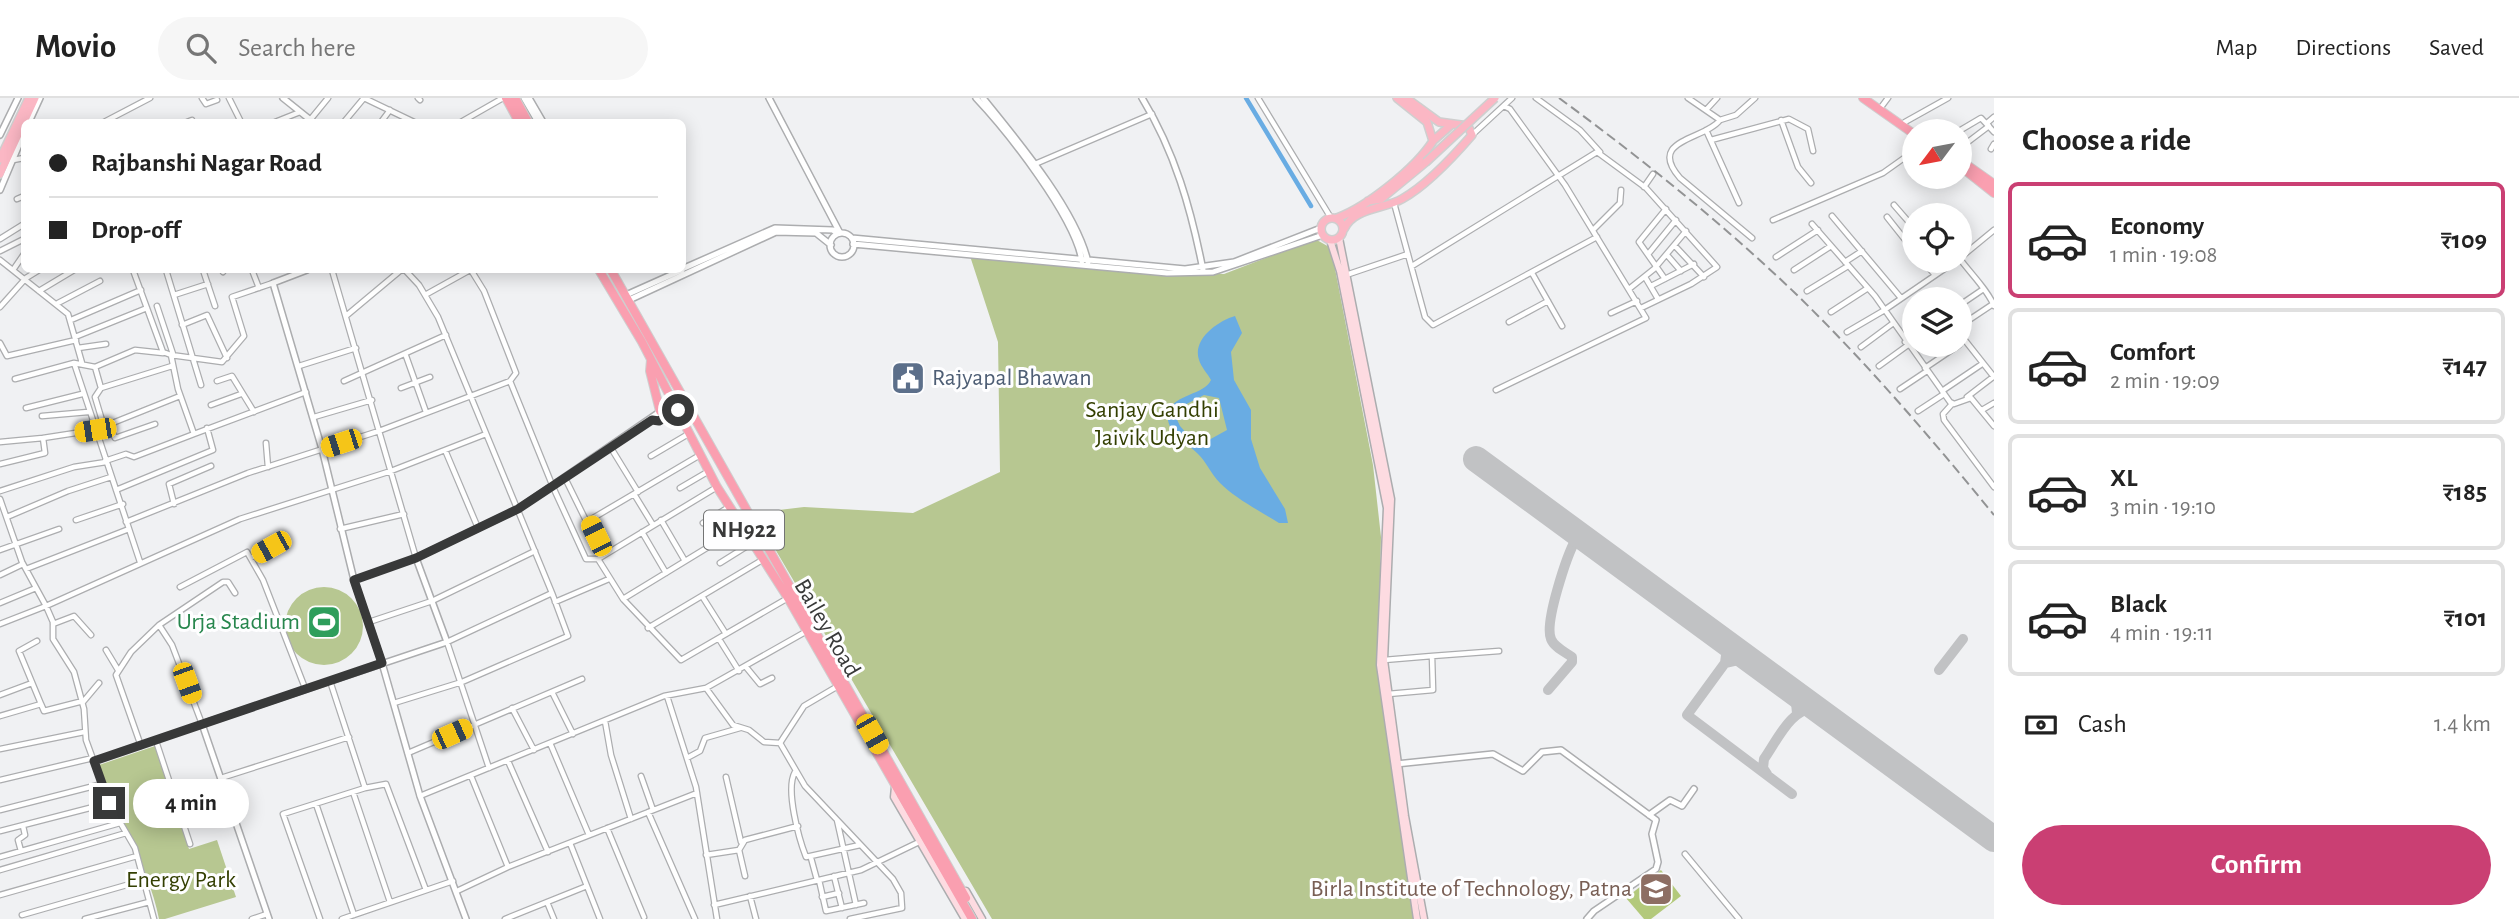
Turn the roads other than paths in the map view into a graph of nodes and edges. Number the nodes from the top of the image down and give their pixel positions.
1 (18, 98) edge
2 (29, 98) edge
3 (38, 98) edge
4 (150, 98) edge
5 (202, 98) edge
6 (229, 98) edge
7 (328, 98) edge
8 (364, 98) edge
9 (505, 98) edge
10 (514, 98) edge
11 (527, 98) edge
12 (769, 98) edge
13 (976, 98) edge
14 (983, 98) edge
15 (1142, 98) edge
16 (1258, 98) edge
17 (1397, 98) edge
18 (1406, 98) edge
19 (1495, 98) edge
20 (1512, 98) edge
21 (1536, 98) edge
22 (1688, 98) edge
23 (1717, 98) edge
24 (1755, 98) edge
25 (1863, 98) edge
26 (1869, 98) edge
27 (1888, 98) edge
28 (1948, 98) edge
29 (217, 100) dead end
30 (288, 100) edge
31 (1504, 106) junction
32 (1882, 106) junction
33 (390, 110) junction
34 (1706, 110) junction
35 (300, 112) junction
36 (120, 114) junction
37 (1152, 114) junction
38 (1994, 117) edge
39 (28, 119) edge
40 (30, 119) edge
41 (110, 119) edge
42 (122, 119) edge
43 (240, 119) edge
44 (285, 119) edge
45 (309, 119) edge
46 (313, 119) edge
47 (346, 119) edge
48 (383, 119) edge
49 (408, 119) edge
50 (466, 119) edge
51 (517, 119) edge
52 (526, 119) edge
53 (539, 119) edge
54 (1910, 119) edge
55 (1720, 120) junction
56 (1781, 120) junction
57 (1902, 120) edge
58 (1972, 123) edge
59 (1452, 124) junction
60 (1988, 124) junction
61 (1902, 126) edge
62 (1706, 130) junction
63 (21, 132) edge
64 (1994, 132) edge
65 (0, 135) edge
66 (1472, 135) junction
67 (1972, 138) edge
68 (21, 140) edge
69 (1711, 140) junction
70 (1433, 141) junction
71 (1813, 151) dead end
72 (1600, 153) junction
73 (1902, 158) edge
74 (0, 159) edge
75 (21, 159) edge
76 (13, 160) junction
77 (1034, 165) junction
78 (1972, 168) edge
79 (0, 174) edge
80 (1557, 174) junction
81 (1653, 174) dead end
82 (1972, 176) edge
83 (1811, 183) dead end
84 (1994, 184) edge
85 (1644, 187) junction
86 (0, 190) edge
87 (1621, 190) dead end
88 (1994, 193) edge
89 (21, 197) edge
90 (17, 199) dead end
91 (1367, 201) junction
92 (1378, 202) junction
93 (1394, 203) junction
94 (1740, 203) dead end
95 (1894, 205) dead end
96 (1666, 209) junction
97 (1902, 214) edge
98 (1832, 215) dead end
99 (1887, 217) dead end
100 (1334, 218) junction
101 (1676, 220) junction
102 (1773, 220) dead end
103 (1812, 224) dead end
104 (21, 226) edge
105 (1344, 229) junction
106 (1593, 230) junction
107 (1686, 230) junction
108 (1818, 230) junction
109 (1994, 230) edge
110 (1322, 232) junction
111 (838, 234) junction
112 (1902, 236) edge
113 (1597, 237) junction
114 (1752, 238) dead end
115 (0, 239) edge
116 (1335, 239) junction
117 (21, 240) edge
118 (853, 241) junction
119 (831, 245) junction
120 (1675, 246) junction
121 (1831, 246) junction
122 (1972, 248) edge
123 (0, 251) edge
124 (1862, 251) junction
125 (1200, 253) junction
126 (1649, 253) junction
127 (1408, 254) junction
128 (1667, 255) junction
129 (1776, 257) dead end
130 (21, 258) edge
131 (0, 260) edge
132 (1085, 262) junction
133 (1694, 264) junction
134 (1847, 264) junction
135 (1412, 266) junction
136 (1657, 266) junction
137 (686, 268) edge
138 (13, 270) junction
139 (1207, 270) junction
140 (1794, 270) dead end
141 (686, 271) edge
142 (1194, 271) junction
143 (1681, 271) junction
144 (34, 273) edge
145 (69, 273) edge
146 (134, 273) edge
147 (167, 273) edge
148 (204, 273) edge
149 (253, 273) edge
150 (299, 273) edge
151 (333, 273) edge
152 (399, 273) edge
153 (406, 273) edge
154 (465, 273) edge
155 (473, 273) edge
156 (601, 273) edge
157 (613, 273) edge
158 (676, 273) edge
159 (682, 273) edge
160 (1532, 273) junction
161 (1938, 273) edge
162 (1969, 273) edge
163 (1346, 275) junction
164 (1935, 275) joint
165 (1645, 277) junction
166 (1704, 277) junction
167 (26, 278) junction
168 (1665, 279) junction
169 (100, 281) dead end
170 (273, 283) junction
171 (208, 284) junction
172 (1651, 286) junction
173 (259, 288) junction
174 (1868, 288) junction
175 (1629, 289) junction
176 (141, 290) junction
177 (1982, 290) junction
178 (39, 291) junction
179 (1807, 291) dead end
180 (174, 295) junction
181 (425, 295) junction
182 (1972, 296) edge
183 (1993, 296) edge
184 (627, 297) junction
185 (1658, 299) junction
186 (1901, 299) junction
187 (1548, 301) junction
188 (1637, 301) junction
189 (58, 303) junction
190 (1993, 305) edge
191 (157, 306) dead end
192 (215, 306) dead end
193 (0, 307) edge
194 (147, 308) junction
195 (1641, 308) junction
196 (1883, 311) junction
197 (1831, 312) dead end
198 (1611, 313) dead end
199 (346, 316) junction
200 (1972, 318) edge
201 (71, 320) junction
202 (1509, 322) dead end
203 (1892, 324) junction
204 (182, 325) junction
205 (1562, 326) dead end
206 (1847, 332) dead end
207 (446, 335) junction
208 (1902, 337) edge
209 (74, 340) junction
210 (0, 342) edge
211 (106, 344) dead end
212 (1861, 347) dead end
213 (78, 348) junction
214 (356, 348) junction
215 (1902, 348) edge
216 (163, 353) junction
217 (172, 354) junction
218 (1972, 354) edge
219 (406, 356) junction
220 (192, 357) junction
221 (1917, 357) edge
222 (1942, 357) edge
223 (227, 358) junction
224 (651, 360) junction
225 (79, 363) junction
226 (1982, 364) junction
227 (172, 366) junction
228 (299, 366) junction
229 (1879, 366) dead end
230 (95, 367) junction
231 (1926, 369) junction
232 (364, 374) junction
233 (430, 377) dead end
234 (1994, 377) edge
235 (15, 379) dead end
236 (344, 381) dead end
237 (217, 382) dead end
238 (510, 382) junction
239 (416, 383) junction
240 (201, 385) dead end
241 (101, 388) junction
242 (401, 388) dead end
243 (1900, 389) dead end
244 (1496, 390) dead end
245 (307, 392) junction
246 (1943, 393) junction
247 (82, 394) junction
248 (241, 394) junction
249 (180, 396) junction
250 (470, 396) junction
251 (1966, 397) junction
252 (372, 400) junction
253 (1994, 403) edge
254 (1952, 404) junction
255 (211, 405) dead end
256 (676, 406) junction
257 (26, 408) dead end
258 (1982, 410) junction
259 (660, 411) junction
260 (1918, 411) dead end
261 (88, 412) junction
262 (254, 412) junction
263 (426, 412) junction
264 (42, 416) dead end
265 (314, 417) junction
266 (652, 420) junction
267 (155, 424) dead end
268 (1994, 426) edge
269 (101, 428) junction
270 (207, 428) junction
271 (379, 430) junction
272 (194, 434) junction
273 (486, 434) junction
274 (691, 434) junction
275 (704, 437) junction
276 (43, 438) junction
277 (0, 442) edge
278 (266, 443) dead end
279 (611, 448) junction
280 (322, 449) junction
281 (445, 450) junction
282 (700, 455) junction
283 (652, 456) dead end
284 (107, 460) junction
285 (0, 464) edge
286 (211, 466) dead end
287 (268, 467) junction
288 (391, 471) junction
289 (709, 471) junction
290 (111, 477) junction
291 (565, 478) junction
292 (553, 487) junction
293 (717, 487) junction
294 (1994, 487) edge
295 (331, 488) junction
296 (680, 488) dead end
297 (117, 489) junction
298 (0, 491) edge
299 (636, 493) junction
300 (0, 499) edge
301 (123, 504) junction
302 (174, 504) junction
303 (729, 506) junction
304 (518, 509) junction
305 (747, 512) junction
306 (404, 514) junction
307 (7, 517) junction
308 (76, 520) dead end
309 (661, 520) junction
310 (588, 521) junction
311 (129, 522) junction
312 (704, 523) dead end
313 (653, 526) junction
314 (742, 527) junction
315 (478, 528) junction
316 (59, 529) dead end
317 (339, 529) junction
318 (129, 530) junction
319 (642, 532) junction
320 (17, 543) junction
321 (752, 543) junction
322 (271, 547) dead end
323 (0, 550) edge
324 (535, 551) junction
325 (762, 556) junction
326 (600, 557) junction
327 (251, 558) junction
328 (416, 558) junction
329 (685, 561) junction
330 (139, 562) junction
331 (720, 563) dead end
332 (24, 566) junction
333 (666, 573) junction
334 (0, 575) edge
335 (609, 579) junction
336 (354, 580) junction
337 (180, 587) dead end
338 (36, 588) junction
339 (234, 593) dead end
340 (552, 593) junction
341 (702, 596) junction
342 (788, 598) junction
343 (623, 599) junction
344 (432, 601) junction
345 (555, 602) junction
346 (0, 603) edge
347 (46, 606) junction
348 (369, 622) junction
349 (0, 624) edge
350 (53, 624) junction
351 (159, 625) junction
352 (648, 628) junction
353 (807, 631) junction
354 (726, 634) junction
355 (91, 635) dead end
356 (719, 639) junction
357 (37, 641) dead end
358 (447, 642) junction
359 (106, 650) dead end
360 (1499, 651) dead end
361 (1432, 656) junction
362 (1384, 660) junction
363 (382, 663) junction
364 (746, 667) junction
365 (118, 670) junction
366 (739, 671) junction
367 (772, 678) dead end
368 (582, 679) dead end
369 (330, 681) junction
370 (99, 682) dead end
371 (462, 682) junction
372 (32, 683) junction
373 (838, 686) junction
374 (306, 688) junction
375 (706, 688) junction
376 (552, 692) junction
377 (1388, 694) junction
378 (0, 695) edge
379 (667, 696) junction
380 (83, 702) junction
381 (394, 703) junction
382 (41, 704) junction
383 (512, 708) junction
384 (0, 716) edge
385 (605, 721) junction
386 (202, 724) junction
387 (473, 725) junction
388 (740, 728) junction
389 (84, 732) junction
390 (573, 734) junction
391 (349, 737) junction
392 (156, 741) junction
393 (550, 743) junction
394 (780, 743) junction
395 (141, 746) junction
396 (0, 749) edge
397 (534, 750) junction
398 (408, 753) junction
399 (687, 758) junction
400 (93, 759) junction
401 (508, 761) junction
402 (1396, 764) junction
403 (489, 768) junction
404 (795, 772) junction
405 (471, 776) junction
406 (641, 776) dead end
407 (726, 777) dead end
408 (221, 778) junction
409 (0, 780) edge
410 (102, 784) junction
411 (898, 785) junction
412 (365, 788) junction
413 (1694, 789) dead end
414 (353, 792) junction
415 (697, 793) junction
416 (420, 796) junction
417 (109, 803) junction
418 (316, 804) junction
419 (0, 810) edge
420 (651, 811) junction
421 (1649, 815) junction
422 (1403, 816) junction
423 (631, 819) junction
424 (837, 820) junction
425 (120, 823) junction
426 (23, 825) junction
427 (797, 826) junction
428 (607, 828) junction
429 (0, 831) edge
430 (126, 833) junction
431 (589, 835) junction
432 (919, 842) junction
433 (569, 843) junction
434 (741, 843) junction
435 (190, 844) dead end
436 (860, 845) junction
437 (843, 849) junction
438 (739, 850) junction
439 (21, 851) junction
440 (548, 852) junction
441 (1685, 854) dead end
442 (706, 855) junction
443 (137, 856) junction
444 (0, 857) edge
445 (811, 858) junction
446 (877, 863) junction
447 (508, 867) junction
448 (0, 870) edge
449 (848, 873) junction
450 (745, 876) dead end
451 (834, 876) junction
452 (144, 880) junction
453 (818, 880) junction
454 (453, 881) junction
455 (587, 886) junction
456 (426, 890) junction
457 (457, 891) junction
458 (839, 893) junction
459 (0, 895) edge
460 (750, 896) junction
461 (822, 897) junction
462 (964, 899) junction
463 (149, 902) junction
464 (390, 902) junction
465 (547, 902) junction
466 (864, 903) dead end
467 (714, 905) junction
468 (856, 905) junction
469 (842, 908) junction
470 (22, 915) dead end
471 (354, 915) junction
472 (268, 916) edge
473 (644, 917) dead end
474 (85, 919) edge
475 (153, 919) edge
476 (251, 919) edge
477 (320, 919) edge
478 (342, 919) edge
479 (466, 919) edge
480 (505, 919) edge
481 (554, 919) edge
482 (600, 919) edge
483 (695, 919) edge
484 (717, 919) edge
485 (755, 919) edge
486 (850, 919) edge
487 (965, 919) edge
488 (972, 919) edge
489 (980, 919) edge
490 (1417, 919) edge
491 (1424, 919) edge
492 (1587, 919) edge
493 (1739, 919) edge

1 - 65 street
2 - 74 main road
3 - 39 main road
3 - 40 street
4 - 36 street
5 - 29 street
6 - 43 street
7 - 46 street
8 - 33 street
8 - 47 street
9 - 50 street
9 - 51 highway
10 - 52 highway
11 - 53 street
12 - 111 street
13 - 132 street
14 - 77 street
15 - 37 street
16 - 100 street
17 - 70 main road
18 - 59 main road
19 - 92 main road, bridge
20 - 31 street
21 - 72 street
22 - 34 street
23 - 34 street
24 - 55 street
25 - 61 highway
26 - 32 highway
27 - 32 street
28 - 54 street
30 - 35 street
31 - 66 street
31 - 80 street
32 - 57 highway
33 - 48 street
33 - 49 street
34 - 55 street
35 - 44 street
35 - 45 street
36 - 41 street
36 - 42 street
37 - 77 street
37 - 125 street
38 - 60 street
55 - 62 street
56 - 69 street
56 - 71 street
56 - 83 street
58 - 60 street
59 - 66 main road
59 - 70 main road
60 - 64 street
60 - 67 street
62 - 69 street
62 - 114 street
63 - 79 main road
66 - 93 main road
68 - 76 street
69 - 94 street
70 - 91 main road
72 - 80 street
72 - 85 street
73 - 102 street
75 - 76 street
76 - 86 street
77 - 132 street
78 - 84 highway
80 - 106 street
80 - 135 street
81 - 85 street
82 - 88 highway
85 - 96 street
87 - 106 street
89 - 90 street
91 - 92 main road
91 - 100 main road
92 - 93 main road
92 - 105 main road
93 - 127 street
95 - 97 street
96 - 101 street
96 - 126 street
98 - 124 street
99 - 112 street
100 - 105 main road
100 - 110 main road
101 - 107 street
101 - 126 street
103 - 108 street
104 - 115 street
105 - 116 main road
106 - 113 street
107 - 120 street
107 - 166 street
108 - 121 street
108 - 129 street
109 - 122 street
110 - 116 main road
110 - 139 street
111 - 118 street
111 - 119 street
111 - 137 street
113 - 160 street
113 - 175 street
116 - 163 main road
116 - 402 main road
117 - 123 street
118 - 119 street
118 - 132 street
119 - 141 street
120 - 128 street
120 - 133 street
121 - 134 street
121 - 140 street
124 - 134 street
124 - 186 street
125 - 139 street
125 - 142 street
126 - 136 street
127 - 135 street
127 - 163 street
128 - 136 street
128 - 143 street
130 - 138 street
131 - 138 street
132 - 142 street
133 - 143 street
133 - 166 street
134 - 174 street
134 - 179 street
135 - 160 street
136 - 165 street
136 - 168 street
138 - 167 street
139 - 142 street
143 - 168 street
144 - 167 street
145 - 178 street
146 - 176 street
147 - 180 street
148 - 171 street
149 - 173 street
150 - 170 street
151 - 199 street
152 - 199 street
153 - 181 street
154 - 181 street
155 - 238 street
156 - 224 highway, Bailey Road / NH922
157 - 184 highway, Bailey Road / NH922
158 - 184 street
159 - 184 street
160 - 187 street
161 - 164 street
162 - 177 street
163 - 362 main road
164 - 186 street
165 - 172 street
165 - 175 street
166 - 185 street
167 - 178 street
167 - 193 street
168 - 172 street
169 - 189 street
170 - 173 street
170 - 228 street
171 - 180 street
171 - 192 street
172 - 185 street
173 - 223 street
174 - 196 street
174 - 197 street
175 - 188 street
176 - 194 street
176 - 201 street
177 - 182 street
177 - 183 street
178 - 189 street
180 - 204 street
181 - 207 street
183 - 190 street
184 - 275 highway, Bailey Road / NH922
185 - 195 street
186 - 196 street
187 - 202 street
187 - 205 street
188 - 195 street
188 - 198 street
189 - 201 street
190 - 200 street
191 - 217 street
194 - 209 street
194 - 216 street
195 - 244 street
196 - 203 street
196 - 206 street
199 - 214 street
201 - 209 street
203 - 208 street
203 - 212 street
204 - 220 street
204 - 223 street
207 - 219 street
207 - 250 street
209 - 210 street
209 - 213 street
211 - 213 street
213 - 225 street
214 - 228 street
214 - 232 street
215 - 229 street
216 - 217 street
216 - 230 street
217 - 220 street
217 - 227 street
218 - 226 street
219 - 232 street
219 - 239 street
220 - 223 street
220 - 240 street
221 - 231 street
222 - 231 street
224 - 256 highway, Bailey Road / NH922
224 - 259 highway
225 - 230 street
225 - 235 street
225 - 247 street
226 - 234 street
226 - 246 street
227 - 241 street
227 - 249 street
228 - 245 street
230 - 241 street
231 - 243 street
231 - 246 street
232 - 236 street
232 - 252 street
233 - 239 street
234 - 251 street
237 - 248 street
238 - 250 street
238 - 292 street
239 - 242 street
239 - 263 street
241 - 269 street
245 - 262 street
245 - 265 street
246 - 254 street
246 - 260 street
247 - 257 street
247 - 261 street
248 - 255 street
248 - 262 street
249 - 269 street
249 - 272 street
250 - 263 street
250 - 273 street
251 - 254 street
251 - 258 street
252 - 265 street
252 - 271 street
253 - 258 street
254 - 294 street
256 - 259 street
256 - 266 street
256 - 274 highway, Bailey Road / NH922
258 - 268 street
259 - 266 street
261 - 264 street
261 - 269 street
262 - 270 street
263 - 271 street
265 - 280 street
266 - 279 street
267 - 269 street
269 - 276 street
269 - 284 street
270 - 272 street
270 - 297 street
271 - 280 street
271 - 288 street
272 - 284 street
273 - 281 street
273 - 304 street
274 - 275 highway
274 - 282 highway, Bailey Road / NH922
274 - 283 street
275 - 305 highway, Bailey Road / NH922
276 - 277 street
276 - 285 street
278 - 287 street
279 - 291 street
279 - 299 street
280 - 287 street
280 - 295 street
281 - 288 street
281 - 315 street
282 - 289 highway, Bailey Road / NH922
282 - 299 street
284 - 290 street
284 - 298 street
286 - 302 street
287 - 302 street
288 - 295 street
288 - 306 street
289 - 293 highway, Bailey Road / NH922
289 - 296 street
290 - 297 street
290 - 307 street
291 - 292 street
291 - 310 street
292 - 304 street
292 - 326 street
293 - 303 highway, Bailey Road / NH922
293 - 309 street
295 - 317 street
295 - 330 street
297 - 301 street
299 - 310 street
299 - 313 street
300 - 307 street
301 - 308 street
301 - 311 street
302 - 311 street
303 - 312 street
303 - 314 highway, Bailey Road / NH922
304 - 315 street
304 - 324 street
305 - 325 highway
305 - 411 highway, Bailey Road / NH922
306 - 317 street
306 - 328 street
307 - 320 street
309 - 313 street
309 - 329 street
310 - 326 street
311 - 318 street
313 - 319 street
314 - 321 highway, Bailey Road / NH922
314 - 329 street
315 - 328 street
316 - 320 street
317 - 336 street
318 - 330 street
318 - 332 street
319 - 326 street
319 - 333 street
320 - 323 street
320 - 332 street
321 - 325 highway, Bailey Road / NH922
321 - 331 street
322 - 327 street
324 - 340 street
324 - 344 street
325 - 341 street
325 - 342 highway, Bailey Road / NH922
326 - 335 street
327 - 337 street
327 - 374 street
328 - 336 street
328 - 344 street
329 - 333 street
330 - 347 street
332 - 334 street
332 - 338 street
333 - 343 street
335 - 343 street
335 - 345 street
336 - 348 street
338 - 346 street
338 - 347 street
339 - 351 street
340 - 345 street
340 - 358 street
341 - 352 street
341 - 354 street
342 - 353 highway, Bailey Road / NH922
342 - 354 street
343 - 352 street
344 - 348 street
344 - 358 street
345 - 371 street
347 - 349 street
347 - 350 street
348 - 363 street
350 - 355 street
350 - 380 street
351 - 365 street
351 - 386 street
352 - 356 street
353 - 364 street
353 - 373 highway, Bailey Road / NH922
354 - 356 street
356 - 366 street
357 - 372 street
358 - 363 street
358 - 371 street
359 - 365 street
360 - 361 street
361 - 362 street
361 - 377 street
362 - 377 main road
363 - 369 street
363 - 381 street
364 - 366 street
364 - 367 street
365 - 395 street
366 - 375 street
368 - 376 street
369 - 374 street
369 - 391 street
370 - 380 street
371 - 381 street
371 - 387 street
372 - 378 street
372 - 382 street
373 - 394 street
373 - 411 highway, Bailey Road / NH922
374 - 386 street
375 - 379 street
375 - 388 street
376 - 383 street
376 - 390 street
377 - 402 main road
379 - 385 street
379 - 399 street
380 - 382 street
380 - 389 street
381 - 398 street
382 - 384 street
383 - 387 street
383 - 397 street
385 - 390 street
385 - 423 street
386 - 392 street
386 - 408 street
387 - 398 street
387 - 403 street
388 - 394 street
388 - 399 street
389 - 396 street
389 - 400 street
390 - 393 street
391 - 408 street
391 - 412 street
392 - 395 street
392 - 435 street
393 - 397 street
393 - 431 street
394 - 404 street
395 - 400 street
397 - 401 street
398 - 416 street
399 - 415 street
400 - 409 street
400 - 410 street
401 - 403 street
401 - 440 street
402 - 421 street
402 - 422 main road
403 - 405 street
404 - 424 street
404 - 427 street
405 - 416 street
405 - 447 street
406 - 420 street
407 - 434 street
408 - 472 street
410 - 417 street
410 - 419 street
411 - 432 main road
411 - 462 highway, NH922
411 - 489 main road
412 - 414 street
412 - 456 street
413 - 421 street
414 - 418 street
414 - 464 street
415 - 420 street
415 - 442 street
416 - 454 street
417 - 425 street
417 - 426 street
418 - 471 street
418 - 477 street
420 - 423 street
420 - 483 street
421 - 492 street
422 - 490 main road
422 - 491 main road
423 - 428 street
424 - 436 street
424 - 437 street
425 - 430 street
425 - 439 street
426 - 429 street
426 - 439 street
427 - 434 street
427 - 445 street
428 - 431 street
428 - 473 street
430 - 443 street
430 - 448 street
431 - 433 street
432 - 446 street
432 - 487 main road
433 - 440 street
433 - 455 street
434 - 438 street
436 - 437 street
436 - 446 street
437 - 445 street
437 - 449 street
438 - 442 street
438 - 450 street
439 - 444 street
440 - 447 street
441 - 493 street
442 - 467 street
443 - 452 street
443 - 459 street
445 - 453 street
446 - 449 street
446 - 486 street
447 - 457 street
449 - 451 street
449 - 468 street
451 - 453 street
451 - 458 street
452 - 463 street
452 - 470 street
453 - 460 street
453 - 461 street
454 - 456 street
454 - 457 street
455 - 465 street
455 - 482 street
456 - 464 street
457 - 479 street
458 - 461 street
458 - 469 street
460 - 467 street
460 - 485 street
461 - 469 street
462 - 488 highway, NH922
462 - 489 highway, NH922
463 - 474 street
463 - 475 street
464 - 471 street
465 - 480 street
465 - 481 street
466 - 468 street
467 - 484 street
468 - 469 street
471 - 478 street
472 - 476 street

